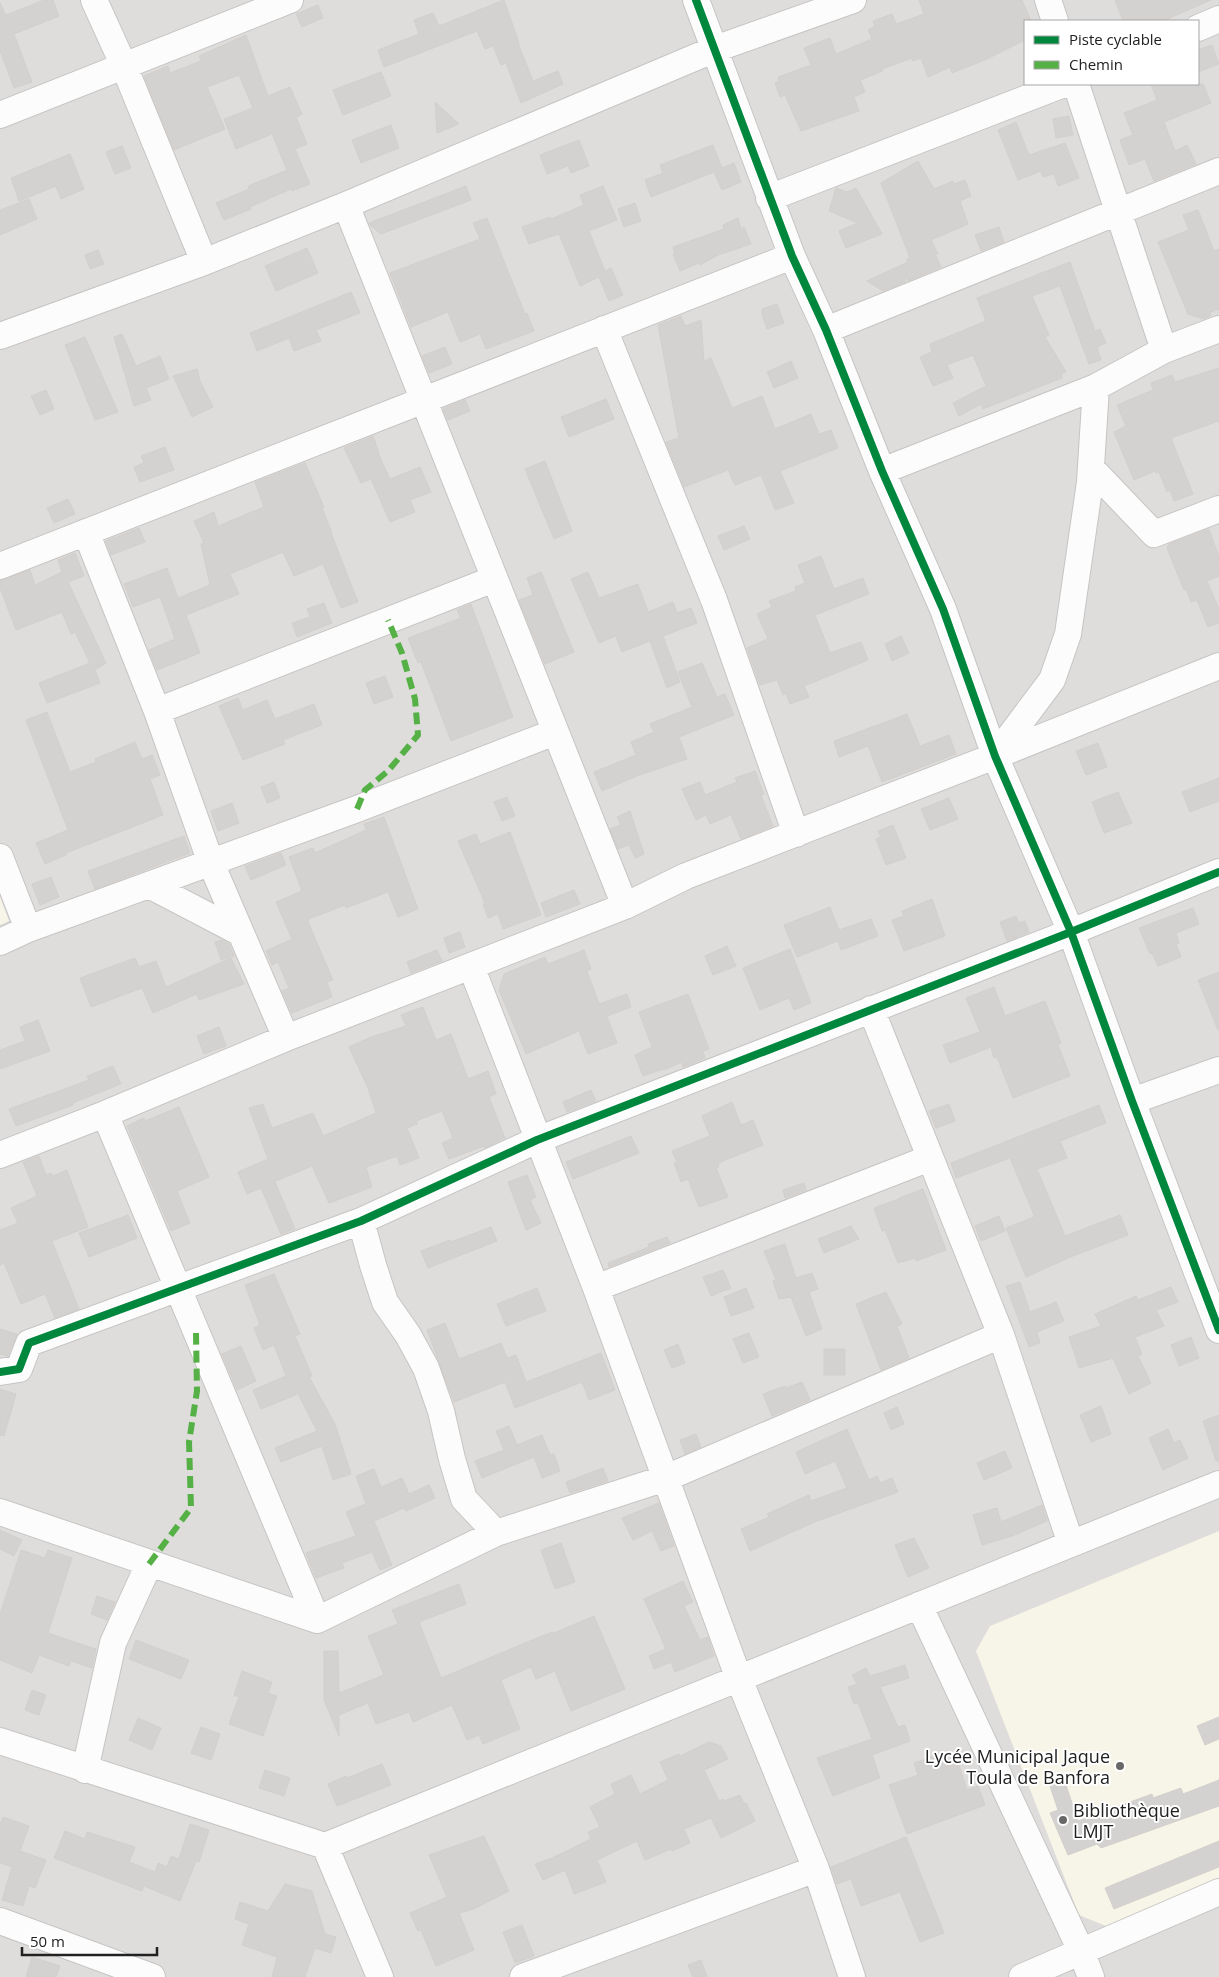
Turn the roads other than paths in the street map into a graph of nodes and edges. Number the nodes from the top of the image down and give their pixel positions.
1 (94, 0) edge
2 (290, 0) edge
3 (696, 0) edge
4 (853, 0) edge
5 (1048, 0) edge
6 (1219, 19) edge
7 (1055, 20) edge
8 (1199, 28) edge
9 (715, 49) junction
10 (124, 66) junction
11 (1061, 85) edge
12 (1076, 85) edge
13 (0, 115) edge
14 (1219, 171) edge
15 (769, 198) junction
16 (346, 205) junction
17 (1118, 212) junction
18 (792, 256) junction
19 (204, 262) junction
20 (604, 329) junction
21 (1219, 329) edge
22 (826, 330) junction
23 (0, 335) edge
24 (1164, 350) junction
25 (1096, 387) junction
26 (424, 400) junction
27 (1091, 468) junction
28 (882, 471) junction
29 (1219, 509) edge
30 (86, 532) junction
31 (0, 566) edge
32 (494, 579) junction
33 (1219, 666) edge
34 (157, 711) junction
35 (555, 732) junction
36 (995, 756) junction
37 (796, 834) junction
38 (0, 857) edge
39 (211, 863) junction
40 (1219, 872) edge
41 (149, 885) junction
42 (625, 906) junction
43 (28, 929) junction
44 (1072, 932) junction
45 (242, 934) junction
46 (0, 942) edge
47 (471, 966) junction
48 (871, 1009) junction
49 (286, 1038) junction
50 (1219, 1070) edge
51 (1132, 1102) junction
52 (105, 1114) junction
53 (537, 1140) junction
54 (0, 1155) edge
55 (930, 1158) junction
56 (361, 1221) junction
57 (596, 1288) junction
58 (178, 1289) junction
59 (1219, 1330) edge
60 (1001, 1335) junction
61 (0, 1372) edge
62 (666, 1478) junction
63 (1219, 1484) edge
64 (0, 1512) edge
65 (496, 1533) junction
66 (1071, 1544) junction
67 (149, 1564) junction
68 (919, 1605) junction
69 (317, 1620) junction
70 (738, 1678) junction
71 (0, 1742) edge
72 (85, 1770) junction
73 (325, 1846) junction
74 (816, 1868) junction
75 (1219, 1892) edge
76 (0, 1921) edge
77 (1081, 1951) junction
78 (152, 1977) edge
79 (380, 1977) edge
80 (523, 1977) edge
81 (852, 1977) edge
82 (1022, 1977) edge
83 (1090, 1977) edge

1 - 10 street
2 - 10 street
3 - 9 street
4 - 9 street
5 - 7 street
6 - 8 street
9 - 15 street
9 - 16 street
10 - 13 street
10 - 19 street
11 - 15 street
12 - 17 street
14 - 17 street
15 - 18 street
16 - 19 street
16 - 26 street
17 - 22 street
17 - 24 street
18 - 20 street
18 - 22 street
19 - 23 street
20 - 26 street
20 - 37 street
21 - 24 street
22 - 28 street
24 - 25 street
25 - 27 street
25 - 28 street
26 - 30 street
26 - 32 street
27 - 29 street
27 - 36 street
28 - 36 street
30 - 31 street
30 - 34 street
32 - 34 street
32 - 35 street
33 - 36 street
34 - 39 street
35 - 39 street
35 - 42 street
36 - 37 street
36 - 44 street
37 - 42 street
38 - 43 street
39 - 41 street
39 - 45 street
40 - 44 street
41 - 43 street
41 - 45 street
42 - 47 street
43 - 46 street
44 - 48 street
44 - 51 street
45 - 49 street
47 - 49 street
47 - 53 street
48 - 53 street
48 - 55 street
49 - 52 street
50 - 51 street
51 - 59 street
52 - 54 street
52 - 58 street
53 - 56 street
53 - 57 street
55 - 57 street
55 - 60 street
56 - 58 street
56 - 65 street
57 - 62 street
58 - 61 street
58 - 69 street
60 - 62 street
60 - 66 street
62 - 65 street
62 - 70 street
63 - 66 street
64 - 67 street
65 - 69 street
66 - 68 street
67 - 69 street
67 - 72 street
68 - 70 street
68 - 77 street
70 - 73 street
70 - 74 street
71 - 72 street
72 - 73 street
73 - 79 street
74 - 80 street
74 - 81 street
75 - 77 street
76 - 78 street
77 - 82 street
77 - 83 street

